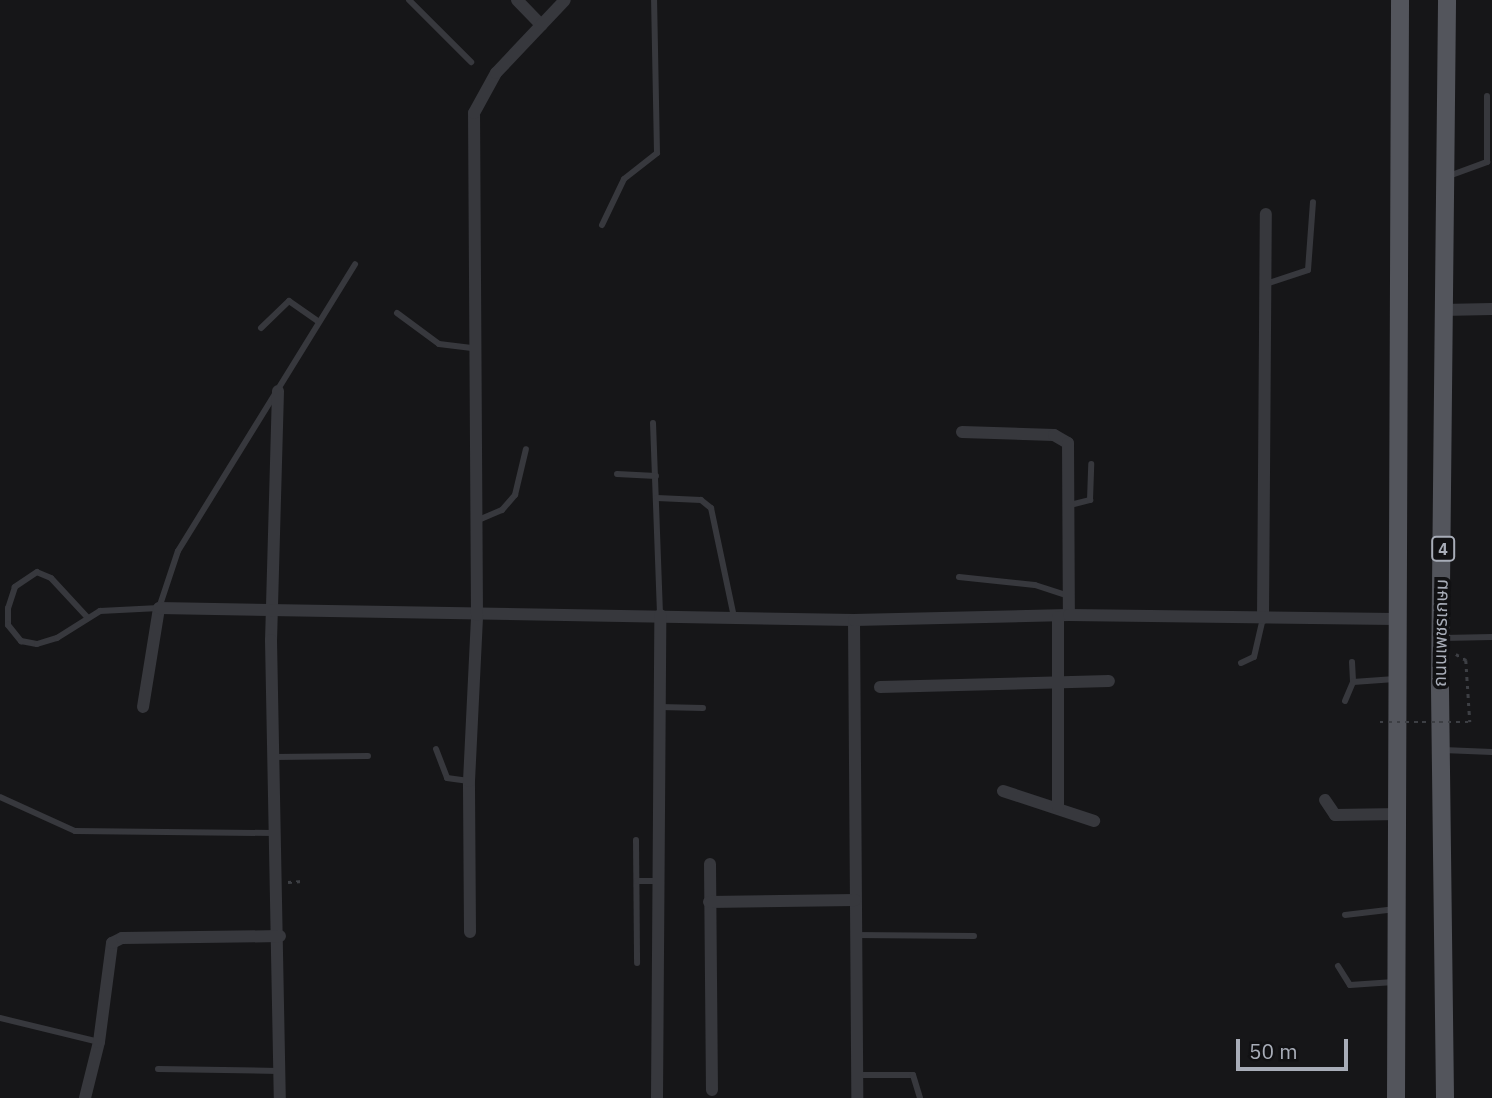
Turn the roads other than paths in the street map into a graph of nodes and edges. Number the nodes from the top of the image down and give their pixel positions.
1 (409, 0) edge
2 (516, 0) edge
3 (565, 0) edge
4 (654, 0) edge
5 (1400, 0) edge
6 (1447, 0) edge
7 (541, 25) junction
8 (471, 62) dead end
9 (1488, 96) dead end
10 (1444, 178) junction
11 (1313, 202) dead end
12 (1266, 214) dead end
13 (602, 225) dead end
14 (355, 264) dead end
15 (1265, 284) junction
16 (1492, 309) edge
17 (1442, 310) junction
18 (397, 313) dead end
19 (318, 321) junction
20 (261, 328) dead end
21 (474, 348) junction
22 (278, 391) junction
23 (653, 423) dead end
24 (962, 432) dead end
25 (526, 449) dead end
26 (1091, 464) dead end
27 (617, 474) dead end
28 (656, 476) junction
29 (657, 498) junction
30 (1070, 505) junction
31 (476, 521) junction
32 (958, 576) dead end
33 (1069, 596) junction
34 (159, 608) junction
35 (272, 610) junction
36 (477, 615) junction
37 (660, 615) junction
38 (1064, 616) junction
39 (734, 617) junction
40 (88, 618) junction
41 (1263, 618) junction
42 (1394, 619) junction
43 (854, 620) junction
44 (1492, 637) edge
45 (1441, 641) junction
46 (1352, 662) dead end
47 (1241, 663) dead end
48 (1395, 679) junction
49 (1109, 681) dead end
50 (1353, 682) junction
51 (1058, 684) junction
52 (880, 687) dead end
53 (1345, 701) dead end
54 (143, 707) dead end
55 (658, 707) junction
56 (703, 708) dead end
57 (436, 749) dead end
58 (1441, 750) junction
59 (1492, 752) edge
60 (368, 756) dead end
61 (274, 757) junction
62 (469, 780) junction
63 (1003, 791) dead end
64 (0, 797) edge
65 (1325, 800) dead end
66 (1058, 807) junction
67 (1399, 814) junction
68 (1094, 821) dead end
69 (276, 833) junction
70 (636, 840) dead end
71 (709, 864) dead end
72 (637, 881) junction
73 (655, 881) junction
74 (855, 901) junction
75 (709, 902) junction
76 (1398, 909) junction
77 (1345, 915) dead end
78 (470, 932) dead end
79 (855, 935) junction
80 (279, 936) junction
81 (974, 936) dead end
82 (637, 963) dead end
83 (1338, 966) dead end
84 (1396, 982) junction
85 (0, 1018) edge
86 (99, 1042) junction
87 (158, 1069) dead end
88 (280, 1071) junction
89 (857, 1075) junction
90 (712, 1090) dead end
91 (85, 1098) edge
92 (281, 1098) edge
93 (657, 1098) edge
94 (857, 1098) edge
95 (920, 1098) edge
96 (1396, 1098) edge
97 (1446, 1098) edge

1 - 8 lane
2 - 7 street
3 - 7 street
4 - 13 lane
5 - 42 main road
6 - 10 main road, ถนนเพชรเกษม / 4
7 - 21 street
9 - 10 lane
10 - 17 main road, ถนนเพชรเกษม / 4
11 - 15 lane
12 - 15 street
14 - 19 lane
15 - 41 street
16 - 17 street
17 - 45 main road, ถนนเพชรเกษม / 4
18 - 21 lane
19 - 20 lane
19 - 22 lane
21 - 31 street
22 - 34 lane
22 - 35 street
23 - 28 lane
24 - 30 street
25 - 31 lane
26 - 30 lane
27 - 28 lane
28 - 29 lane
29 - 37 lane
29 - 39 lane
30 - 33 street
31 - 36 street
32 - 33 lane
33 - 38 street
34 - 35 street
34 - 40 lane
34 - 54 street
35 - 36 street
35 - 61 street
36 - 37 street
36 - 62 street
37 - 39 street
37 - 55 street
38 - 41 street
38 - 43 street
38 - 51 street
39 - 43 street
40 - 40 lane
41 - 42 street
41 - 47 lane
42 - 48 main road
43 - 74 street
44 - 45 lane
45 - 58 main road, ถนนเพชรเกษม / 4
46 - 50 lane
48 - 50 lane
48 - 67 main road
49 - 51 street
50 - 53 lane
51 - 52 street
51 - 66 street
55 - 56 lane
55 - 73 street
57 - 62 lane
58 - 59 lane
58 - 97 main road, ถนนเพชรเกษม / 4
60 - 61 lane
61 - 69 street
62 - 78 street
63 - 66 street
64 - 69 lane
65 - 67 street
66 - 68 street
67 - 76 main road
69 - 80 street
70 - 72 lane
71 - 75 street
72 - 73 lane
72 - 82 lane
73 - 93 street
74 - 75 street
74 - 79 street
75 - 90 street
76 - 77 lane
76 - 84 main road
79 - 81 lane
79 - 89 street
80 - 86 street
80 - 88 street
83 - 84 lane
84 - 96 main road
85 - 86 lane
86 - 91 street
87 - 88 lane
88 - 92 street
89 - 94 street
89 - 95 lane

